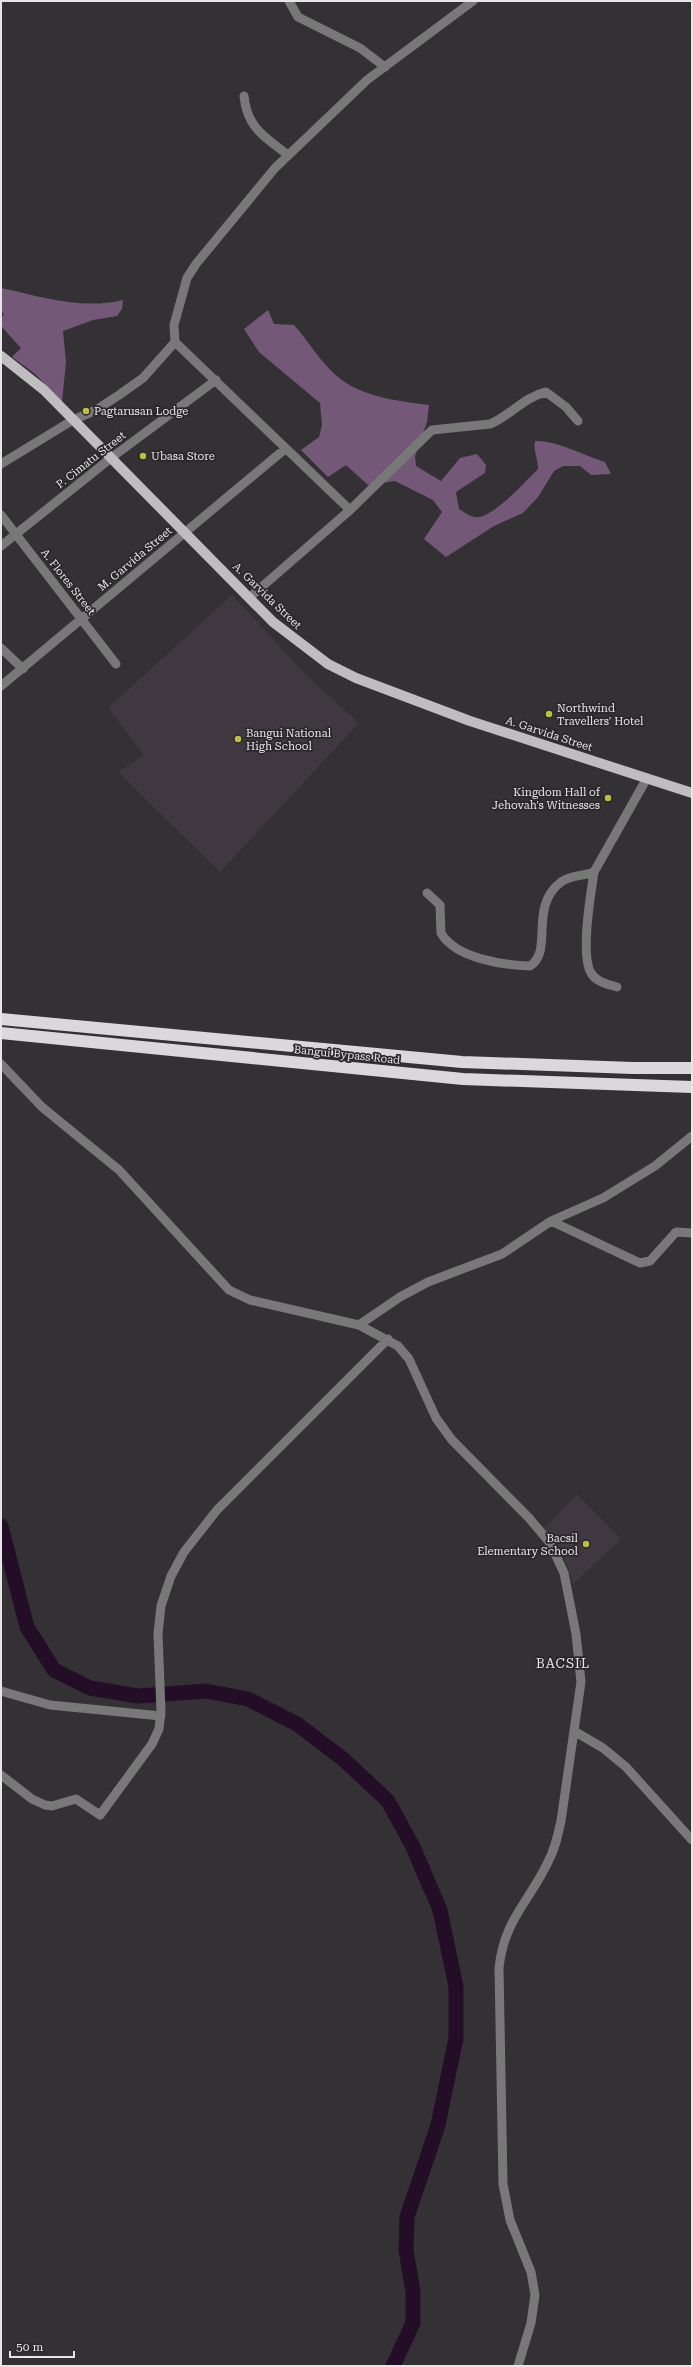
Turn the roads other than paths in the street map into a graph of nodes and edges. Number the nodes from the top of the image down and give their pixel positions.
1 (289, 1) edge
2 (473, 1) edge
3 (385, 67) junction
4 (244, 96) dead end
5 (288, 155) junction
6 (175, 342) junction
7 (1, 356) edge
8 (216, 380) junction
9 (73, 420) junction
10 (578, 421) dead end
11 (285, 449) junction
12 (111, 458) junction
13 (1, 464) edge
14 (350, 510) junction
15 (1, 515) edge
16 (185, 532) junction
17 (16, 534) junction
18 (1, 546) edge
19 (249, 598) junction
20 (82, 619) junction
21 (1, 648) edge
22 (116, 664) dead end
23 (22, 669) junction
24 (1, 686) edge
25 (647, 778) junction
26 (692, 793) edge
27 (594, 872) junction
28 (427, 893) dead end
29 (618, 987) dead end
30 (1, 1019) edge
31 (1, 1033) edge
32 (1, 1064) edge
33 (692, 1068) edge
34 (692, 1087) edge
35 (692, 1136) edge
36 (551, 1221) junction
37 (692, 1234) edge
38 (359, 1325) junction
39 (388, 1339) junction
40 (1, 1691) edge
41 (161, 1713) junction
42 (574, 1731) junction
43 (1, 1775) edge
44 (692, 1840) edge
45 (518, 2366) edge

1 - 3 street
2 - 3 street
3 - 5 street
4 - 5 street
5 - 6 street
6 - 8 street
6 - 9 street
7 - 9 main road, A. Garvida Street
8 - 11 street
8 - 12 street, P. Cimatu Street
9 - 12 main road, A. Garvida Street
9 - 13 street
10 - 14 street
11 - 14 street
11 - 16 street, M. Garvida Street
12 - 16 main road, A. Garvida Street
12 - 17 street, P. Cimatu Street
14 - 19 street
15 - 17 street, A. Flores Street
16 - 19 main road, A. Garvida Street
16 - 20 street, M. Garvida Street
17 - 18 street, P. Cimatu Street
17 - 20 street, A. Flores Street
19 - 25 main road, A. Garvida Street
20 - 22 street, A. Flores Street
20 - 23 street, M. Garvida Street
21 - 23 street
23 - 24 street, M. Garvida Street
25 - 26 main road, A. Garvida Street
25 - 27 street
27 - 28 street
27 - 29 street
30 - 33 highway, Bangui Bypass Road
31 - 34 highway, Bangui Bypass Road
32 - 38 street
35 - 36 street
36 - 37 street
36 - 38 street
38 - 39 street
39 - 41 street
39 - 42 street
40 - 41 street
41 - 43 street
42 - 44 street
42 - 45 street

